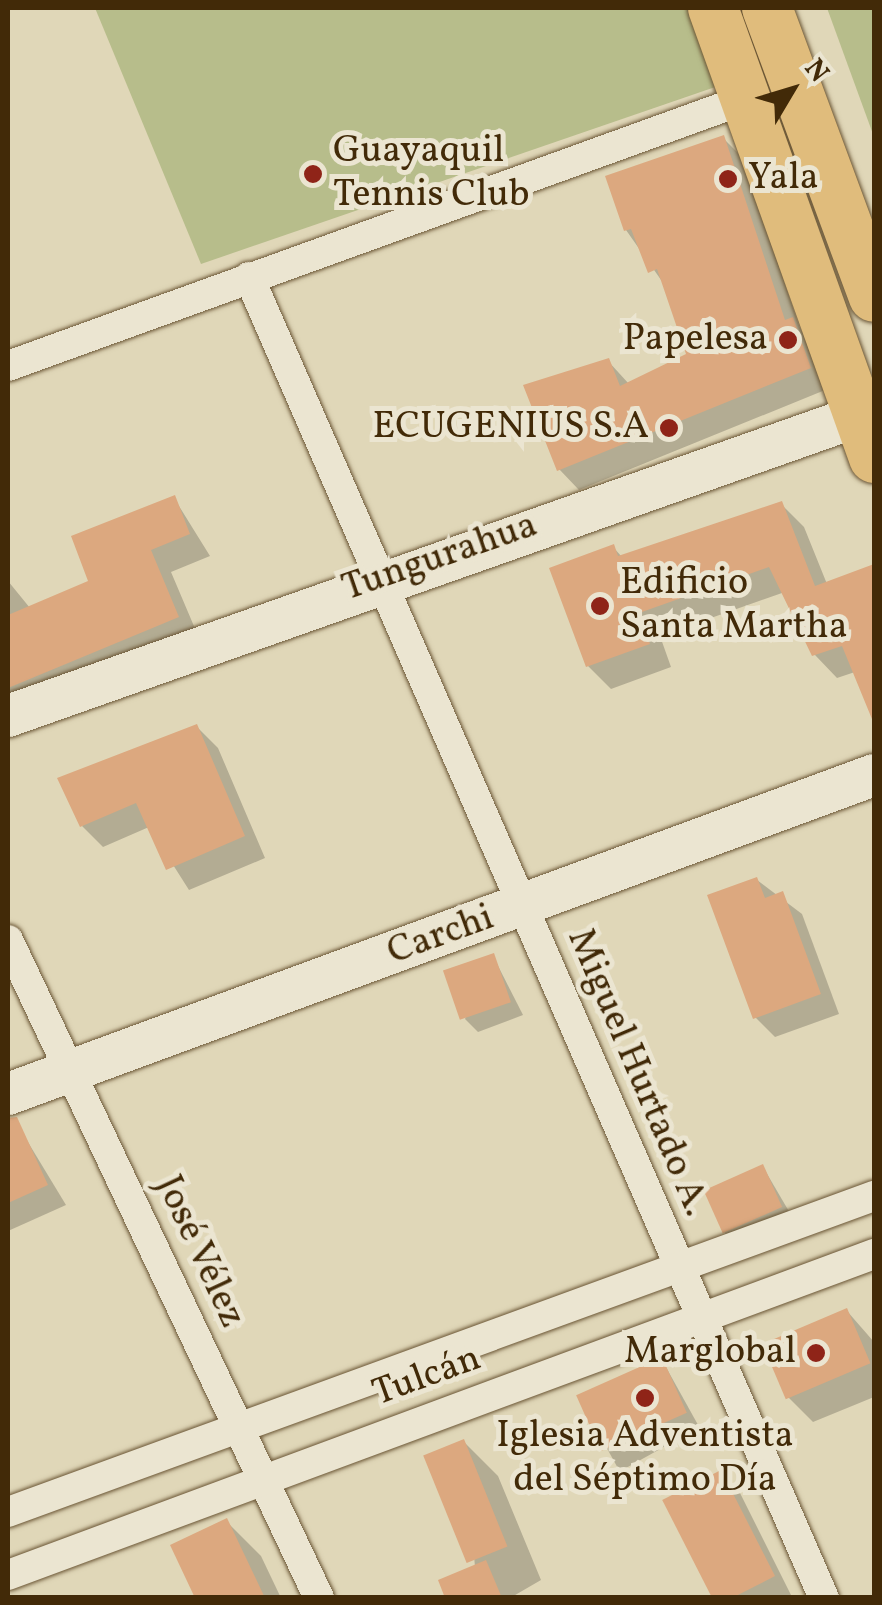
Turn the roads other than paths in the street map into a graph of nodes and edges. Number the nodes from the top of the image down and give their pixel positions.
1 (713, 8) edge
2 (767, 8) edge
3 (746, 99) junction
4 (249, 278) junction
5 (874, 297) edge
6 (8, 366) edge
7 (869, 427) edge
8 (380, 578) junction
9 (8, 716) edge
10 (874, 775) edge
11 (522, 906) junction
12 (8, 940) edge
13 (70, 1072) junction
14 (8, 1094) edge
15 (874, 1196) edge
16 (874, 1254) edge
17 (678, 1268) junction
18 (703, 1319) junction
19 (238, 1428) junction
20 (264, 1480) junction
21 (8, 1512) edge
22 (8, 1574) edge
23 (318, 1598) edge
24 (824, 1598) edge

1 - 3 main road
2 - 5 main road
3 - 4 street
3 - 7 main road
4 - 6 street
4 - 8 street, Miguel Hurtado A.
7 - 8 main road, Tungurahua
8 - 9 main road, Tungurahua
8 - 11 street, Miguel Hurtado A.
10 - 11 main road, Carchi
11 - 13 main road, Carchi
11 - 17 street, Miguel Hurtado A.
12 - 13 street, José Vélez
13 - 14 main road, Carchi
13 - 19 street, José Vélez
15 - 17 street, Tulcán
16 - 18 street, Tulcán
17 - 18 street, Miguel Hurtado A.
17 - 19 street, Tulcán
18 - 20 street, Tulcán
18 - 24 street, Miguel Hurtado A.
19 - 20 street, José Vélez
19 - 21 street, Tulcán
20 - 22 street, Tulcán
20 - 23 street, José Vélez

